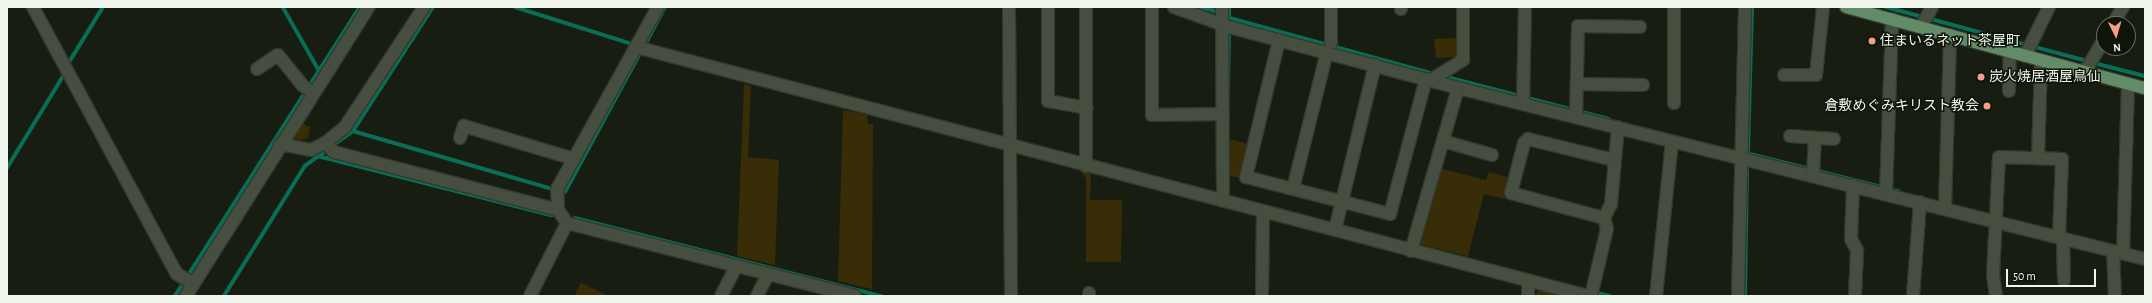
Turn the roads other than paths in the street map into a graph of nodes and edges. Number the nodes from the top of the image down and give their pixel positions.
1 (33, 7) edge
2 (369, 7) edge
3 (424, 7) edge
4 (658, 7) edge
5 (1009, 7) edge
6 (1048, 7) edge
7 (1086, 7) edge
8 (1152, 7) edge
9 (1174, 7) edge
10 (1222, 7) edge
11 (1331, 7) edge
12 (1463, 7) edge
13 (1526, 7) edge
14 (1674, 7) edge
15 (1745, 7) edge
16 (1823, 7) edge
17 (1846, 7) edge
18 (2049, 7) edge
19 (2123, 7) edge
20 (2118, 16) edge
21 (1926, 17) edge
22 (1892, 19) junction
23 (1222, 23) junction
24 (1640, 27) dead end
25 (1950, 35) junction
26 (1279, 40) junction
27 (636, 47) junction
28 (1329, 47) junction
29 (2028, 49) junction
30 (2010, 52) junction
31 (2096, 53) edge
32 (2041, 61) junction
33 (1375, 65) junction
34 (2089, 65) junction
35 (257, 68) dead end
36 (1784, 75) dead end
37 (1435, 77) junction
38 (1576, 84) junction
39 (2128, 84) junction
40 (1643, 85) dead end
41 (1458, 88) junction
42 (2145, 88) edge
43 (2009, 91) dead end
44 (313, 93) junction
45 (1523, 99) junction
46 (1674, 103) dead end
47 (1086, 108) junction
48 (1576, 113) junction
49 (1222, 114) junction
50 (1618, 127) junction
51 (1790, 136) dead end
52 (460, 138) dead end
53 (1815, 138) junction
54 (1834, 139) dead end
55 (1443, 141) junction
56 (1672, 142) junction
57 (280, 144) junction
58 (328, 146) junction
59 (1010, 146) junction
60 (1492, 155) dead end
61 (1741, 157) junction
62 (2038, 158) junction
63 (574, 159) junction
64 (1614, 160) junction
65 (1086, 163) junction
66 (1813, 171) junction
67 (1853, 185) junction
68 (1293, 189) junction
69 (1887, 189) junction
70 (1223, 198) junction
71 (1342, 201) junction
72 (1920, 202) junction
73 (1946, 205) junction
74 (558, 210) junction
75 (1263, 211) junction
76 (1604, 218) junction
77 (1995, 218) junction
78 (567, 223) junction
79 (1336, 227) junction
80 (2060, 235) junction
81 (1412, 247) junction
82 (2120, 250) junction
83 (2145, 259) edge
84 (736, 266) junction
85 (768, 274) junction
86 (187, 279) junction
87 (2064, 280) dead end
88 (1528, 281) junction
89 (1591, 293) edge
90 (186, 296) edge
91 (530, 296) edge
92 (721, 296) edge
93 (757, 296) edge
94 (855, 296) edge
95 (1011, 296) edge
96 (1262, 296) edge
97 (1528, 296) edge
98 (1656, 296) edge
99 (1738, 296) edge
100 (1855, 296) edge
101 (1914, 296) edge
102 (1996, 296) edge
103 (2115, 296) edge

1 - 86 street
2 - 44 street
3 - 58 street
4 - 27 street
5 - 59 street
6 - 47 street
7 - 47 street
8 - 49 street
9 - 23 street
10 - 23 street
11 - 28 street
12 - 37 street
13 - 45 street
14 - 46 street
15 - 61 street
16 - 36 street
17 - 22 main road
18 - 29 street
19 - 20 street
21 - 22 main road
21 - 25 main road
22 - 69 street
23 - 26 street
23 - 49 street
24 - 38 street
25 - 30 main road
25 - 73 street
26 - 28 street
26 - 68 street
27 - 59 street
27 - 63 street
28 - 33 street
28 - 68 street
29 - 30 main road
29 - 32 main road
30 - 43 street
31 - 34 street
32 - 34 main road
32 - 62 street
33 - 37 street
33 - 71 street
34 - 39 main road
35 - 44 street
37 - 41 street
37 - 71 street
38 - 40 street
38 - 48 street
39 - 42 main road
39 - 82 street
41 - 45 street
41 - 55 street
44 - 57 street
45 - 48 street
47 - 65 street
48 - 50 street
49 - 70 street
50 - 56 street
50 - 64 street
51 - 53 street
52 - 63 street
53 - 54 street
53 - 66 street
55 - 60 street
55 - 81 street
56 - 61 street
56 - 98 street
57 - 58 street
57 - 86 street
58 - 74 street
59 - 65 street
59 - 95 street
61 - 66 street
61 - 99 street
62 - 77 street
62 - 80 street
63 - 74 street
64 - 76 street
64 - 76 street
65 - 70 street
66 - 67 street
67 - 69 street
67 - 100 street
68 - 71 street
69 - 72 street
70 - 75 street
71 - 79 street
72 - 73 street
72 - 101 street
73 - 77 street
74 - 78 street
75 - 79 street
75 - 96 street
76 - 89 street
77 - 80 street
77 - 102 street
78 - 84 street
78 - 91 street
79 - 81 street
80 - 82 street
80 - 87 street
81 - 88 street
82 - 83 street
82 - 103 street
84 - 85 street
84 - 92 street
85 - 93 street
85 - 94 street
86 - 90 street
88 - 89 street
88 - 97 street

